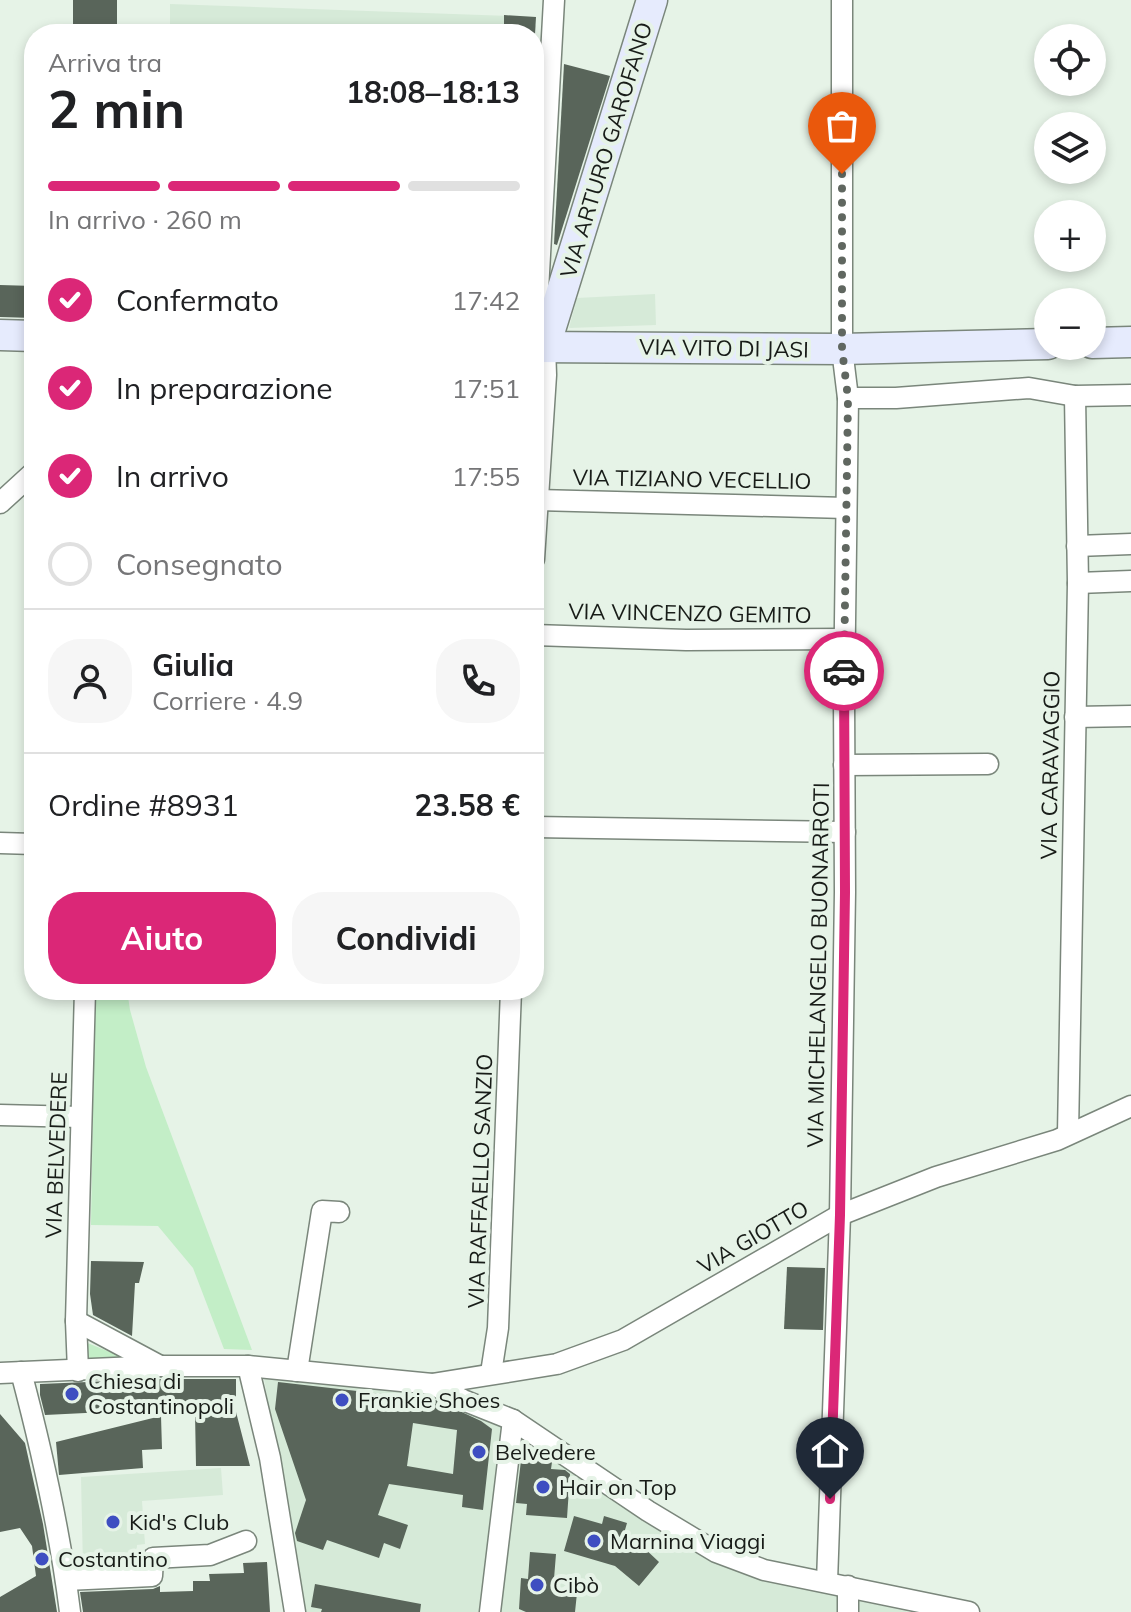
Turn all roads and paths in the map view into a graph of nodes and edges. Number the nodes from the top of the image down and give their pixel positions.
1 (554, 0) edge
2 (652, 0) edge
3 (842, 0) edge
4 (544, 192) edge
5 (544, 250) edge
6 (572, 257) junction
7 (544, 333) edge
8 (0, 335) edge
9 (24, 336) edge
10 (1131, 342) edge
11 (1106, 343) edge
12 (1034, 344) edge
13 (544, 346) edge
14 (842, 349) junction
15 (544, 367) edge
16 (1131, 395) edge
17 (1075, 396) junction
18 (848, 398) junction
19 (544, 403) edge
20 (24, 481) edge
21 (544, 500) edge
22 (0, 503) edge
23 (846, 508) junction
24 (1131, 544) edge
25 (1077, 546) junction
26 (1131, 581) edge
27 (1078, 583) junction
28 (544, 635) edge
29 (845, 639) junction
30 (1131, 716) edge
31 (1075, 717) junction
32 (988, 764) dead end
33 (844, 765) junction
34 (544, 827) edge
35 (845, 832) junction
36 (0, 843) edge
37 (24, 844) edge
38 (85, 1000) edge
39 (511, 1000) edge
40 (1131, 1106) edge
41 (0, 1115) edge
42 (81, 1117) junction
43 (1068, 1134) junction
44 (339, 1212) dead end
45 (840, 1215) junction
46 (76, 1321) junction
47 (160, 1366) junction
48 (248, 1366) junction
49 (78, 1371) junction
50 (297, 1371) junction
51 (10, 1373) edge
52 (491, 1373) junction
53 (432, 1384) junction
54 (513, 1420) junction
55 (246, 1541) dead end
56 (66, 1580) junction
57 (827, 1582) junction
58 (848, 1586) junction
59 (70, 1612) edge
60 (295, 1612) edge
61 (490, 1612) edge
62 (848, 1612) edge
63 (969, 1612) edge

1 - 4 street
2 - 6 street, VIA ARTURO GAROFANO
3 - 14 street, VIA MICHELANGELO BUONARROTI
5 - 6 street
6 - 7 street, VIA ARTURO GAROFANO
8 - 9 street
10 - 11 street
12 - 14 street, VIA VITO DI JASI
13 - 14 street, VIA VITO DI JASI
14 - 18 street, VIA MICHELANGELO BUONARROTI
15 - 19 street
16 - 17 street
17 - 18 street
17 - 25 street, VIA CARAVAGGIO
18 - 23 street, VIA MICHELANGELO BUONARROTI
20 - 22 street
21 - 23 street, VIA TIZIANO VECELLIO
23 - 29 street, VIA MICHELANGELO BUONARROTI
24 - 25 street
25 - 27 street, VIA CARAVAGGIO
26 - 27 street
27 - 31 street, VIA CARAVAGGIO
28 - 29 street, VIA VINCENZO GEMITO
29 - 33 street, VIA MICHELANGELO BUONARROTI
30 - 31 street
31 - 43 street, VIA CARAVAGGIO
32 - 33 street
33 - 35 street, VIA MICHELANGELO BUONARROTI
34 - 35 street
35 - 45 street, VIA MICHELANGELO BUONARROTI
36 - 37 street
38 - 42 street, VIA BELVEDERE
39 - 52 street, VIA RAFFAELLO SANZIO
40 - 43 street, VIA GIOTTO
41 - 42 street
42 - 46 street, VIA BELVEDERE
43 - 45 street, VIA GIOTTO
44 - 50 street
45 - 52 street, VIA GIOTTO
45 - 57 street, VIA MICHELANGELO BUONARROTI
46 - 47 street
46 - 49 street, VIA BELVEDERE
47 - 48 street
47 - 49 street
48 - 50 street
48 - 60 street
49 - 51 street
50 - 53 street
51 - 56 street
52 - 53 street, VIA GIOTTO
53 - 54 street
54 - 57 street
54 - 61 street
55 - 56 street
56 - 59 street
57 - 58 street
58 - 62 street
58 - 63 street

